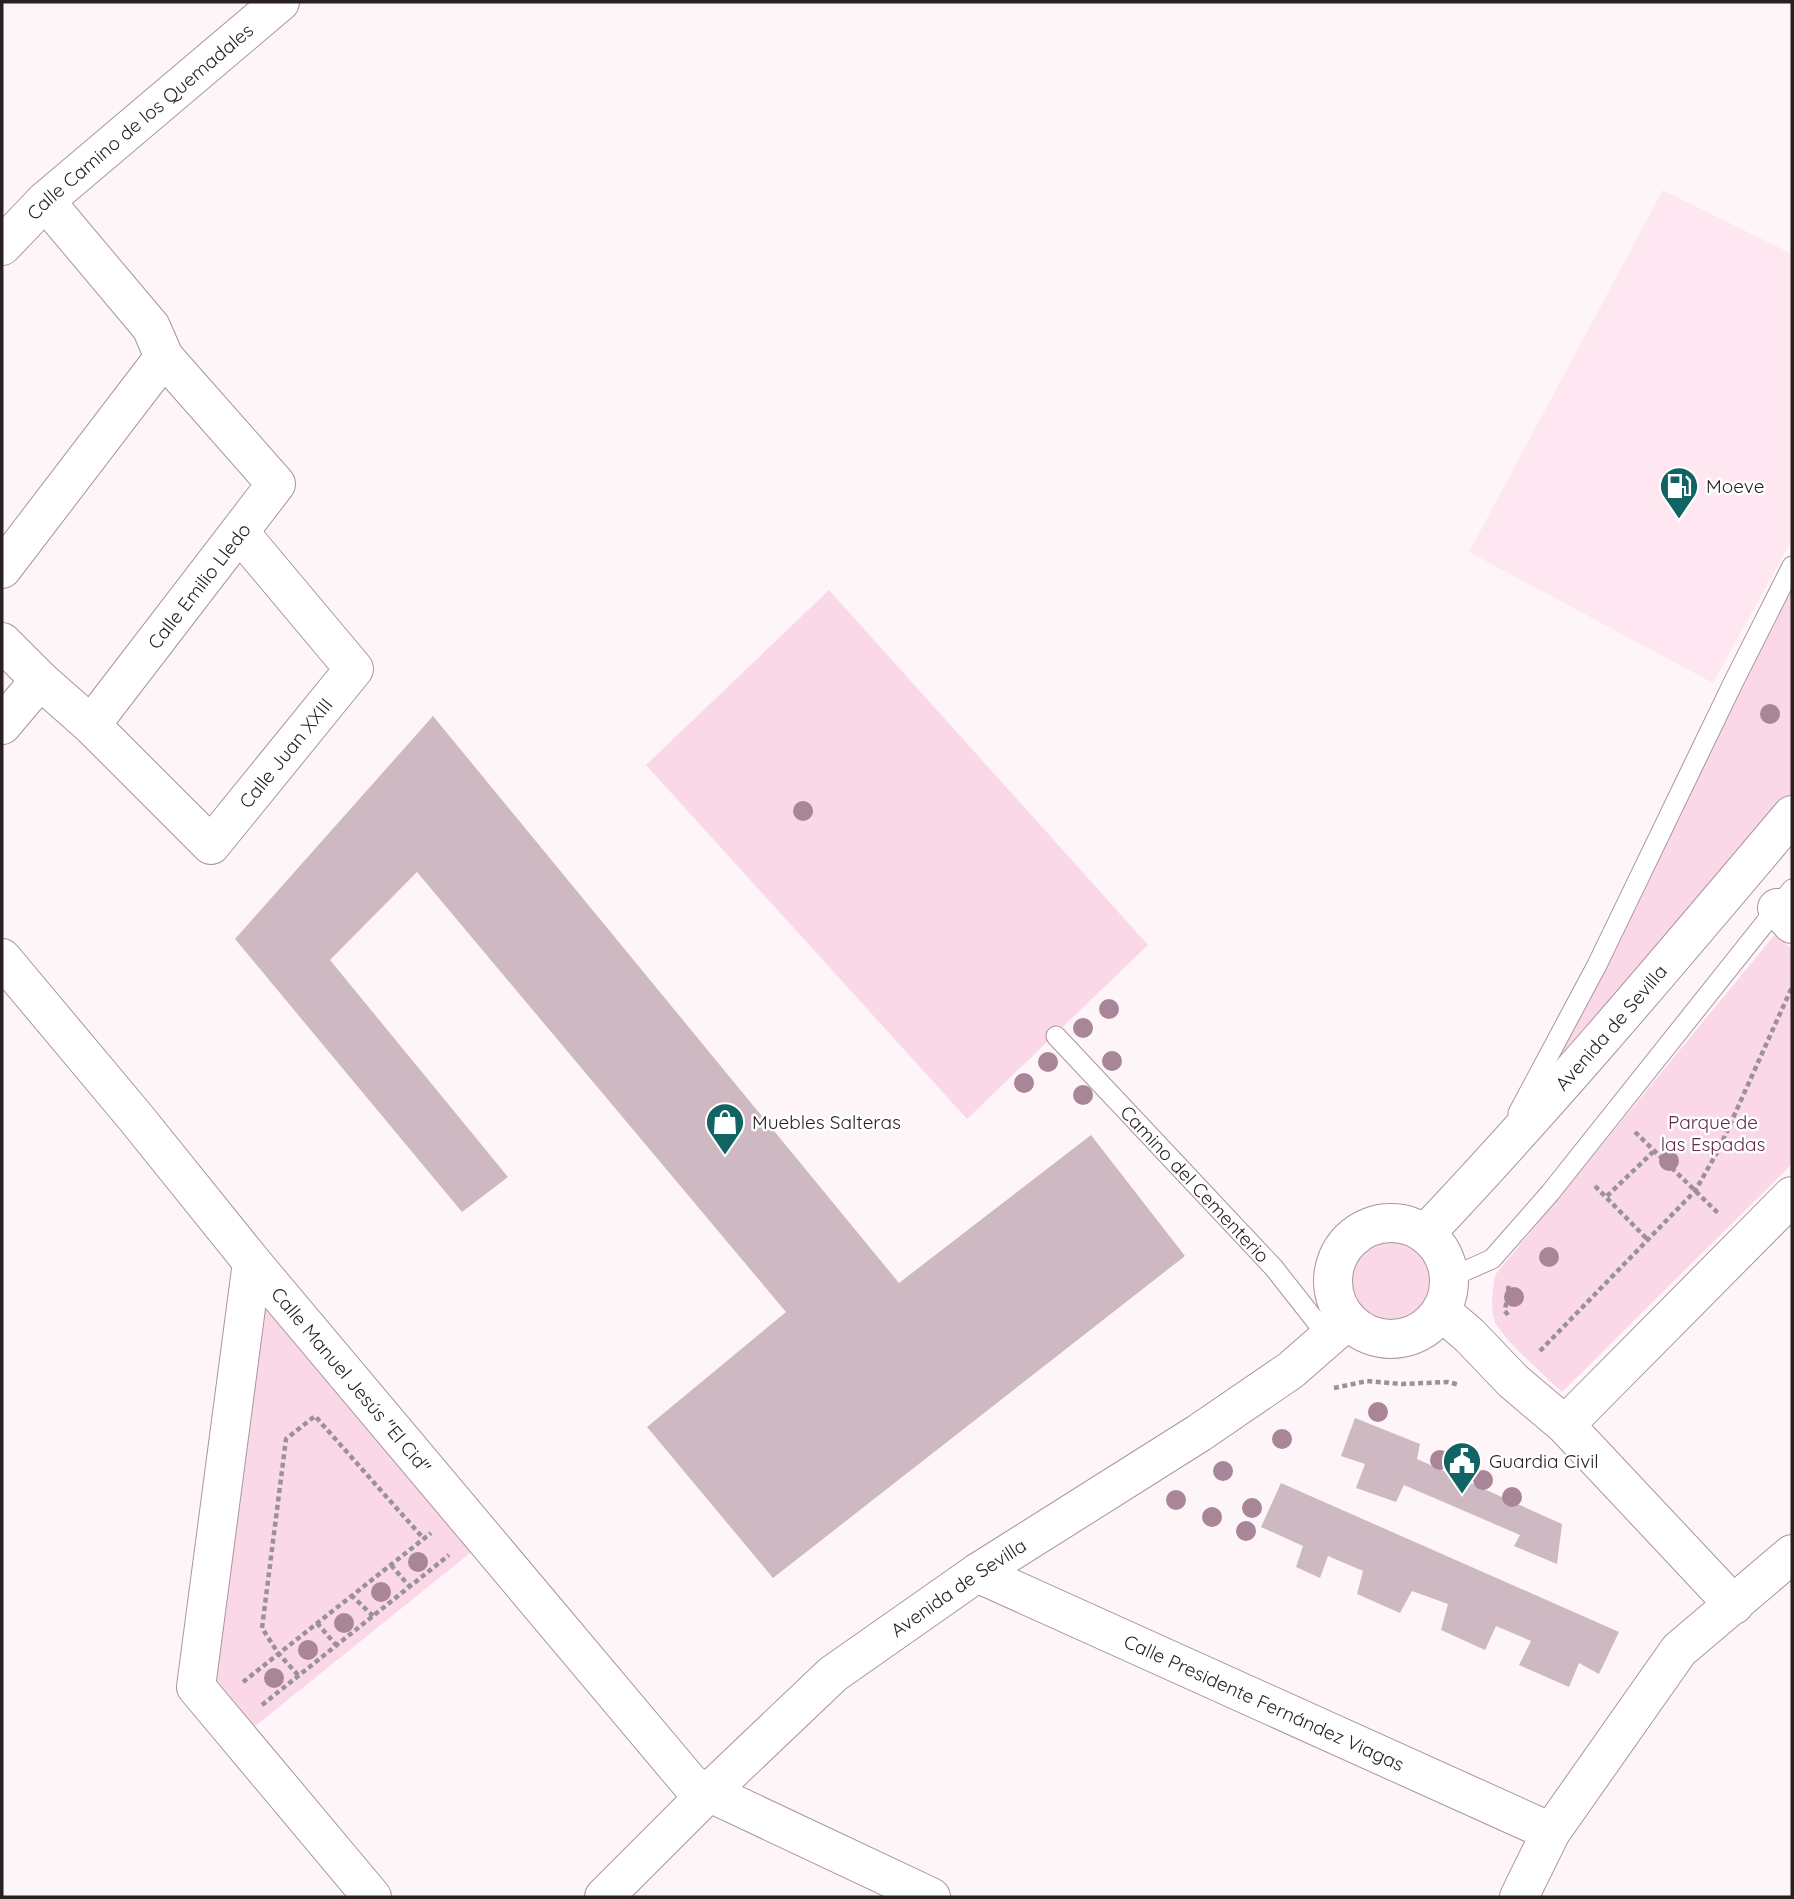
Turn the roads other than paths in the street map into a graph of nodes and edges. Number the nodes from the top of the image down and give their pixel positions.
1 (280, 2) edge
2 (45, 201) junction
3 (2, 246) edge
4 (164, 357) junction
5 (240, 534) junction
6 (1792, 566) edge
7 (2, 569) edge
8 (2, 642) edge
9 (40, 680) junction
10 (2, 725) edge
11 (91, 725) junction
12 (1792, 816) edge
13 (1787, 907) edge
14 (2, 958) edge
15 (1056, 1036) dead end
16 (1488, 1168) junction
17 (1792, 1196) edge
18 (1425, 1234) junction
19 (252, 1262) junction
20 (1445, 1294) junction
21 (1338, 1330) junction
22 (1565, 1425) junction
23 (1792, 1554) edge
24 (976, 1573) junction
25 (1734, 1605) junction
26 (708, 1793) junction
27 (1551, 1832) junction
28 (372, 1897) edge
29 (604, 1897) edge
30 (931, 1897) edge
31 (1519, 1897) edge

1 - 2 street, Calle Camino de los Quemadales
2 - 3 street, Calle Camino de los Quemadales
2 - 4 street, Calle Emilio Lledo
4 - 5 street, Calle Emilio Lledo
4 - 7 street
5 - 11 street, Calle Emilio Lledo
5 - 11 street, Calle Juan XXIII
6 - 16 lane
8 - 9 street
9 - 10 street
9 - 11 street
12 - 16 street, Avenida de Sevilla
13 - 20 lane
14 - 19 street, Calle Manuel Jesús "El Cid"
15 - 21 lane, Camino del Cementerio
16 - 18 street, Avenida de Sevilla
17 - 22 street
18 - 20 street
18 - 21 street
19 - 26 street, Calle Manuel Jesús "El Cid"
19 - 28 street
20 - 21 street
20 - 22 street
21 - 24 street, Avenida de Sevilla
22 - 25 street
23 - 25 street
24 - 26 street, Avenida de Sevilla
24 - 27 street, Calle Presidente Fernández Viagas
25 - 27 street
26 - 29 street, Avenida de Sevilla
26 - 30 street, Calle Manuel Jesús "El Cid"
27 - 31 street

